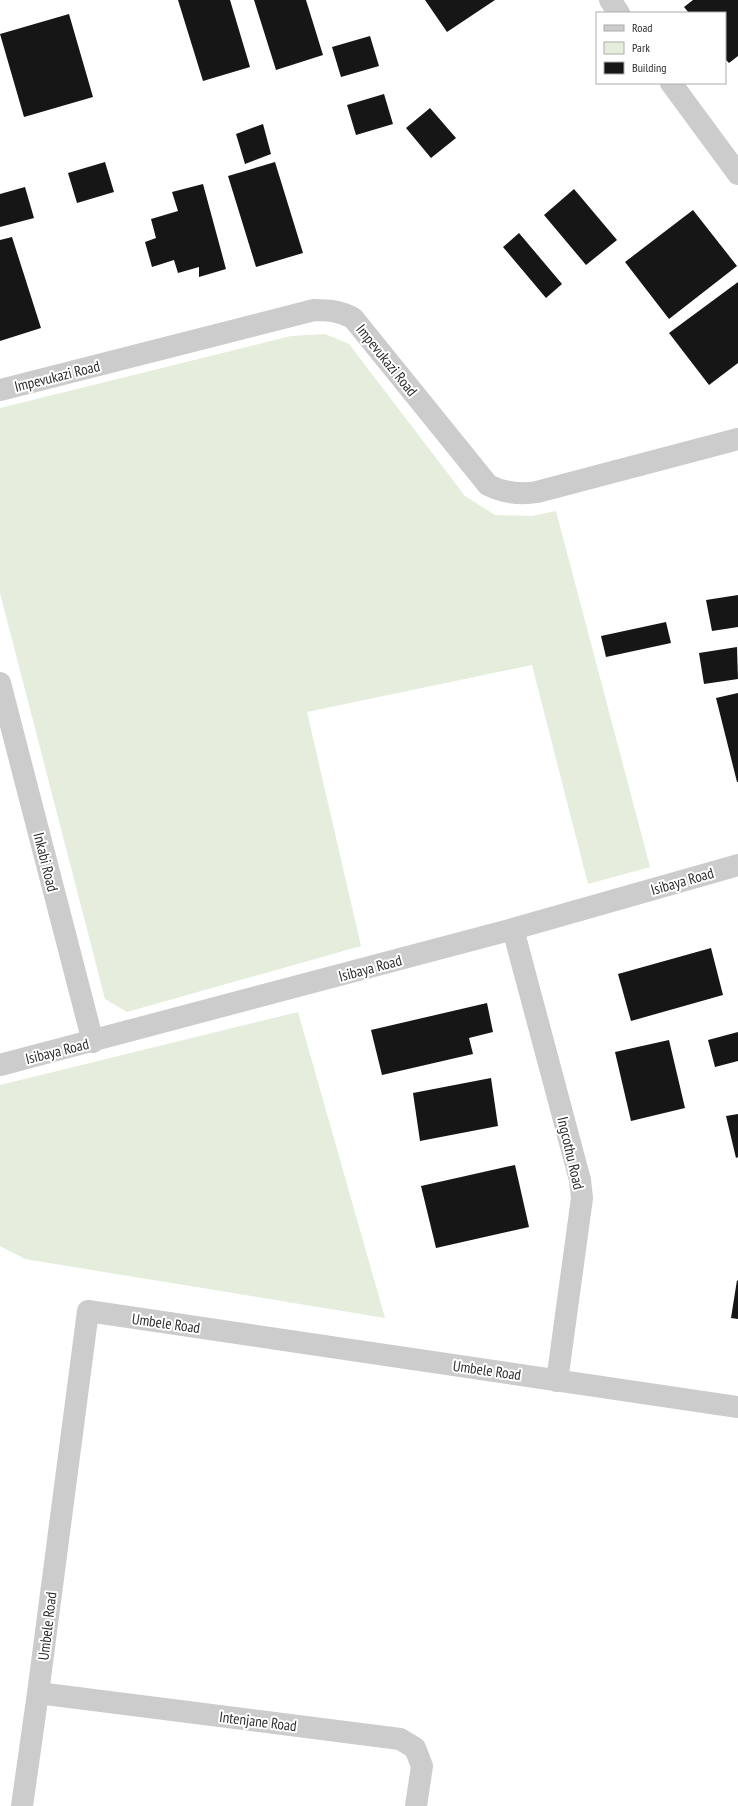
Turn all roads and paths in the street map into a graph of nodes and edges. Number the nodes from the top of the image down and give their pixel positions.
1 (610, 0) edge
2 (618, 12) edge
3 (672, 84) edge
4 (738, 174) edge
5 (0, 390) edge
6 (738, 439) edge
7 (0, 683) edge
8 (738, 865) edge
9 (513, 929) junction
10 (93, 1042) junction
11 (0, 1065) edge
12 (557, 1380) junction
13 (738, 1407) edge
14 (38, 1693) junction
15 (22, 1806) edge
16 (416, 1806) edge

1 - 2 street
3 - 4 street
5 - 6 street, Impevukazi Road
7 - 10 street, Inkabi Road
8 - 9 street, Isibaya Road
9 - 10 street, Isibaya Road
9 - 12 street, Ingcothu Road
10 - 11 street, Isibaya Road
12 - 13 street, Umbele Road
12 - 14 street, Umbele Road
14 - 15 street, Umbele Road
14 - 16 street, Intenjane Road

